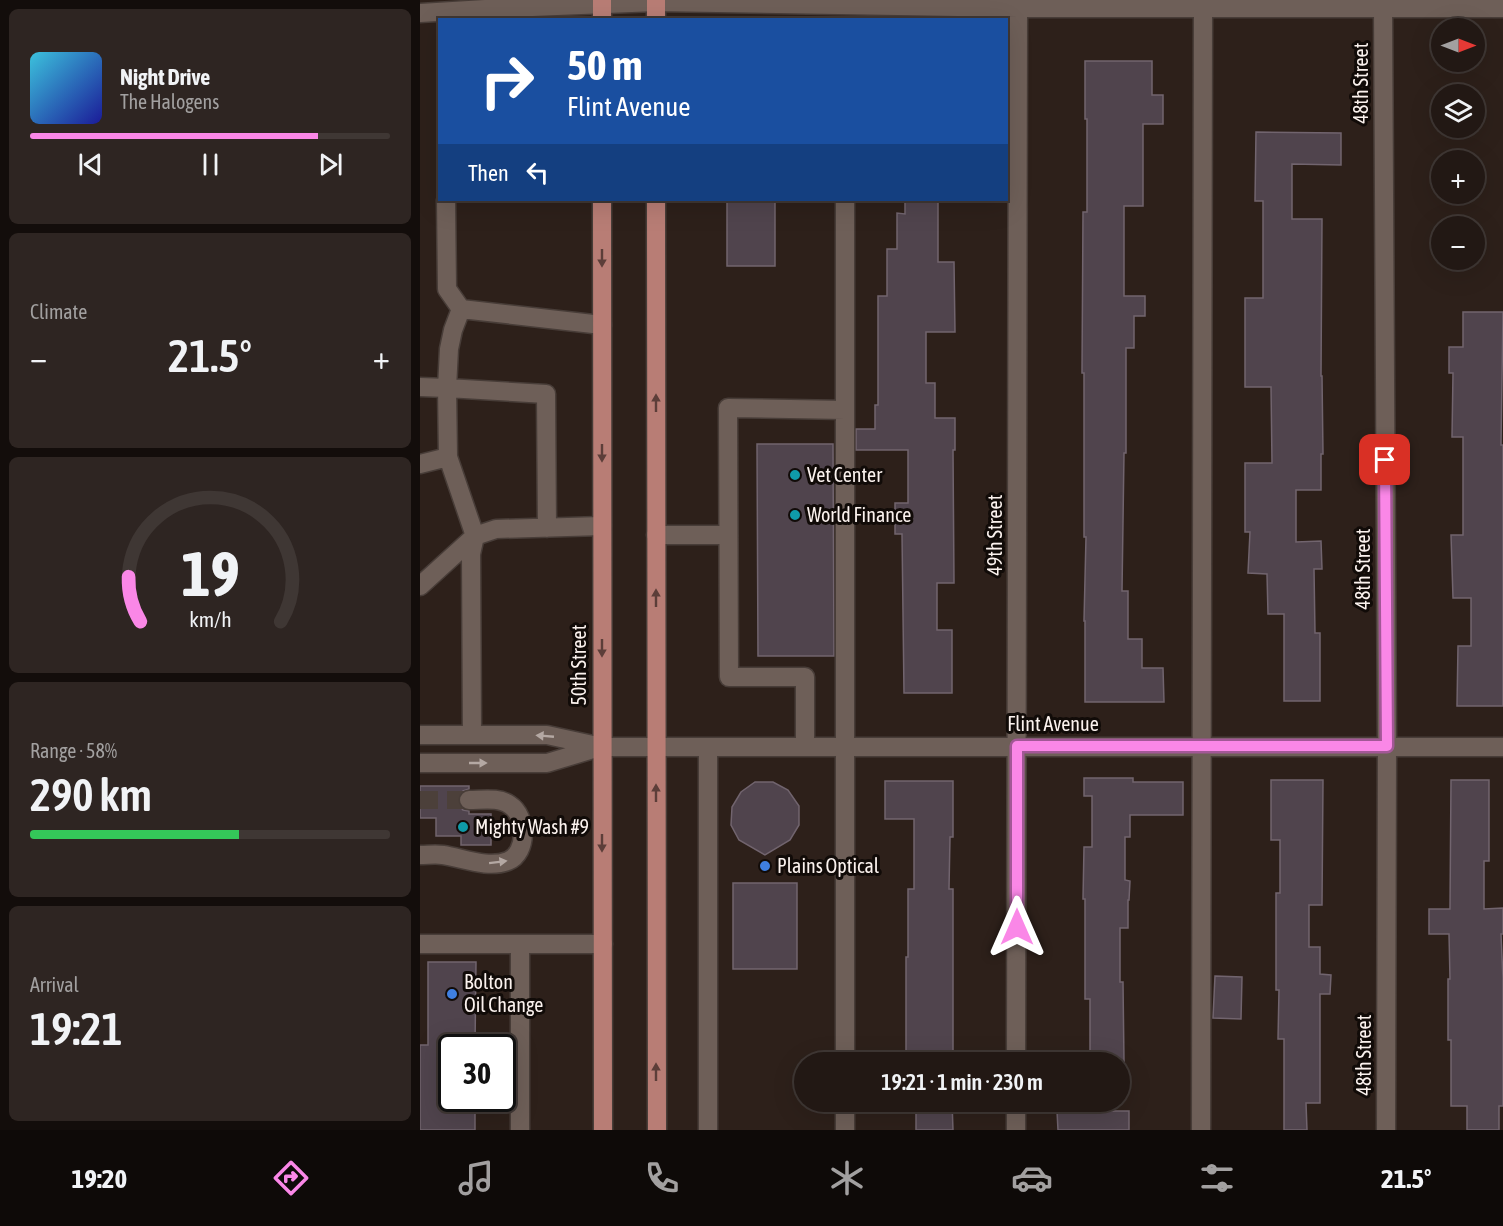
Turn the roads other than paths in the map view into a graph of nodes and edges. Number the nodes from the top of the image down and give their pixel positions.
1 (517, 4) edge
2 (656, 7) edge
3 (602, 8) edge
4 (1018, 8) junction
5 (1203, 8) junction
6 (1383, 8) junction
7 (1503, 8) edge
8 (845, 12) edge
9 (420, 13) edge
10 (442, 16) edge
11 (446, 201) edge
12 (602, 201) edge
13 (656, 201) edge
14 (845, 201) edge
15 (461, 309) junction
16 (602, 325) junction
17 (420, 387) edge
18 (447, 388) junction
19 (845, 410) junction
20 (448, 457) junction
21 (420, 464) edge
22 (602, 526) junction
23 (548, 528) junction
24 (656, 535) junction
25 (728, 535) junction
26 (475, 536) junction
27 (420, 586) edge
28 (420, 735) edge
29 (472, 735) junction
30 (1017, 746) junction
31 (1202, 746) junction
32 (1387, 746) junction
33 (602, 747) junction
34 (656, 747) junction
35 (708, 747) junction
36 (805, 747) junction
37 (845, 747) junction
38 (1503, 747) edge
39 (420, 763) edge
40 (469, 800) tunnel mouth
41 (420, 855) edge
42 (465, 861) junction
43 (420, 867) edge
44 (420, 944) edge
45 (520, 944) junction
46 (603, 944) junction
47 (845, 1052) edge
48 (1016, 1052) edge
49 (845, 1112) edge
50 (1016, 1112) edge
51 (520, 1130) edge
52 (603, 1130) edge
53 (657, 1130) edge
54 (708, 1130) edge
55 (845, 1130) edge
56 (1016, 1130) edge
57 (1201, 1130) edge
58 (1386, 1130) edge

1 - 3 street
1 - 10 street
2 - 3 street
2 - 8 street
4 - 5 street
4 - 8 street
4 - 30 street, 49th Street
5 - 6 street
5 - 31 street
6 - 7 street
6 - 32 street, 48th Street
9 - 10 street
11 - 15 street
12 -> 16 main road, 50th Street
24 -> 13 main road
14 - 19 street
15 - 16 street
15 - 18 street
16 -> 22 main road, 50th Street
17 - 18 street
18 - 20 street
18 - 23 street
19 - 25 street
19 - 37 street
20 - 21 street
20 - 26 street
22 - 23 street
22 -> 33 main road, 50th Street
23 - 26 street
24 - 25 street
34 -> 24 main road
25 - 36 street
26 - 27 street
26 - 29 street
28 - 29 street
33 -> 29 street
30 - 31 street, Flint Avenue
30 - 37 street, Flint Avenue
30 - 48 street, 49th Street
31 - 32 street, Flint Avenue
31 - 57 street
32 - 38 street, Flint Avenue
32 - 58 street, 48th Street
33 - 34 street, Flint Avenue
39 -> 33 street
33 -> 46 main road, 50th Street
34 - 35 street, Flint Avenue
53 -> 34 main road
35 - 36 street, Flint Avenue
35 - 54 street
36 - 37 street, Flint Avenue
37 - 47 street
42 -> 40 street
41 - 42 street
42 - 43 street
44 - 45 street
45 - 46 street
45 - 51 street
46 - 52 main road, 50th Street
49 - 55 street
50 - 56 street

